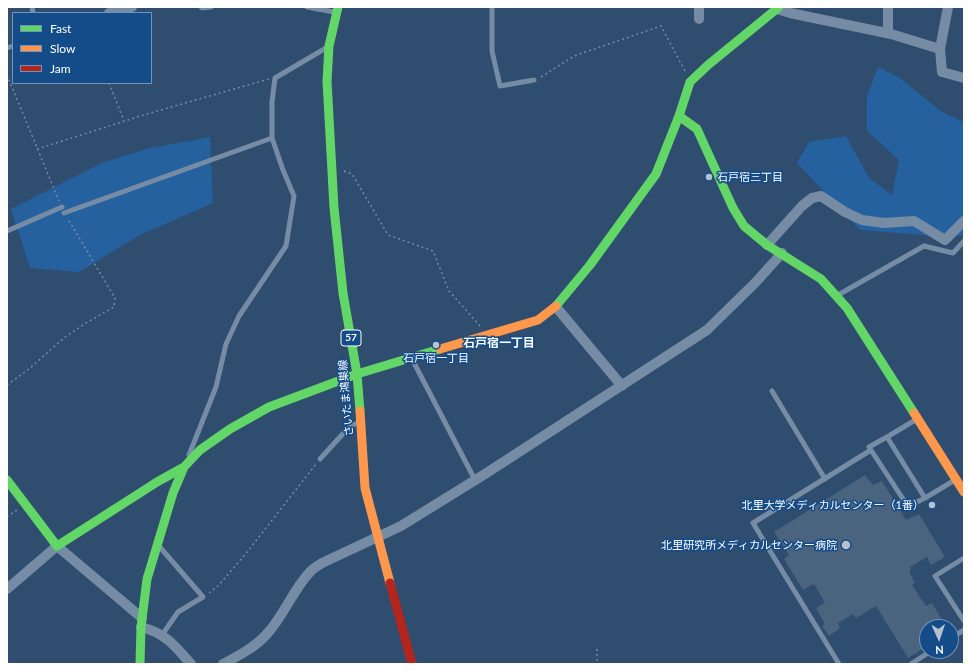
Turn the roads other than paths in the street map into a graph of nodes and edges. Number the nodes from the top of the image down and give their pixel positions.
1 (132, 7) edge
2 (201, 7) edge
3 (211, 7) edge
4 (307, 7) edge
5 (492, 7) edge
6 (699, 7) edge
7 (888, 7) edge
8 (948, 7) edge
9 (778, 8) edge
10 (338, 10) edge
11 (113, 12) edge
12 (700, 19) dead end
13 (888, 33) junction
14 (329, 46) junction
15 (940, 49) junction
16 (964, 78) edge
17 (534, 80) road end
18 (679, 116) junction
19 (272, 138) junction
20 (62, 207) road end
21 (64, 213) road end
22 (964, 221) edge
23 (7, 231) edge
24 (964, 242) edge
25 (767, 245) junction
26 (782, 253) junction
27 (836, 296) junction
28 (556, 307) junction
29 (412, 357) junction
30 (357, 374) junction
31 (622, 386) junction
32 (772, 391) dead end
33 (917, 418) junction
34 (361, 422) junction
35 (886, 437) junction
36 (871, 450) junction
37 (320, 459) road end
38 (184, 467) junction
39 (825, 478) junction
40 (956, 479) junction
41 (7, 480) edge
42 (475, 480) junction
43 (964, 492) edge
44 (925, 498) junction
45 (377, 537) junction
46 (157, 545) junction
47 (57, 546) junction
48 (964, 558) edge
49 (7, 589) edge
50 (964, 621) edge
51 (141, 622) junction
52 (162, 635) junction
53 (140, 664) edge
54 (191, 664) edge
55 (223, 664) edge
56 (412, 664) edge
57 (839, 664) edge

1 - 11 street
2 - 3 lane
4 - 10 lane
5 - 17 lane
6 - 12 street
7 - 13 street
8 - 15 street
9 - 13 street
9 - 18 street
10 - 14 street, さいたま鴻巣線 / 57
13 - 15 street
14 - 19 lane
14 - 30 street, さいたま鴻巣線 / 57
15 - 16 street
18 - 25 street
18 - 28 street
19 - 21 lane
19 - 38 lane
20 - 23 lane
22 - 25 street
24 - 27 lane
25 - 26 street
26 - 27 street
26 - 31 street
27 - 33 street
28 - 29 street
28 - 31 street
29 - 30 street
29 - 42 lane
30 - 34 street, さいたま鴻巣線 / 57
30 - 38 street
31 - 42 street
32 - 39 lane
33 - 35 lane
33 - 40 street
34 - 37 lane
34 - 45 street, さいたま鴻巣線 / 57
35 - 36 lane
35 - 44 lane
36 - 39 lane
36 - 44 lane
38 - 46 street
38 - 47 street
39 - 57 lane
40 - 43 street
40 - 44 lane
41 - 47 street
42 - 45 street
45 - 55 street
45 - 56 street, さいたま鴻巣線 / 57
46 - 51 street
46 - 52 lane
47 - 49 street
47 - 51 street
48 - 50 lane
51 - 52 street
51 - 53 street
52 - 54 street

